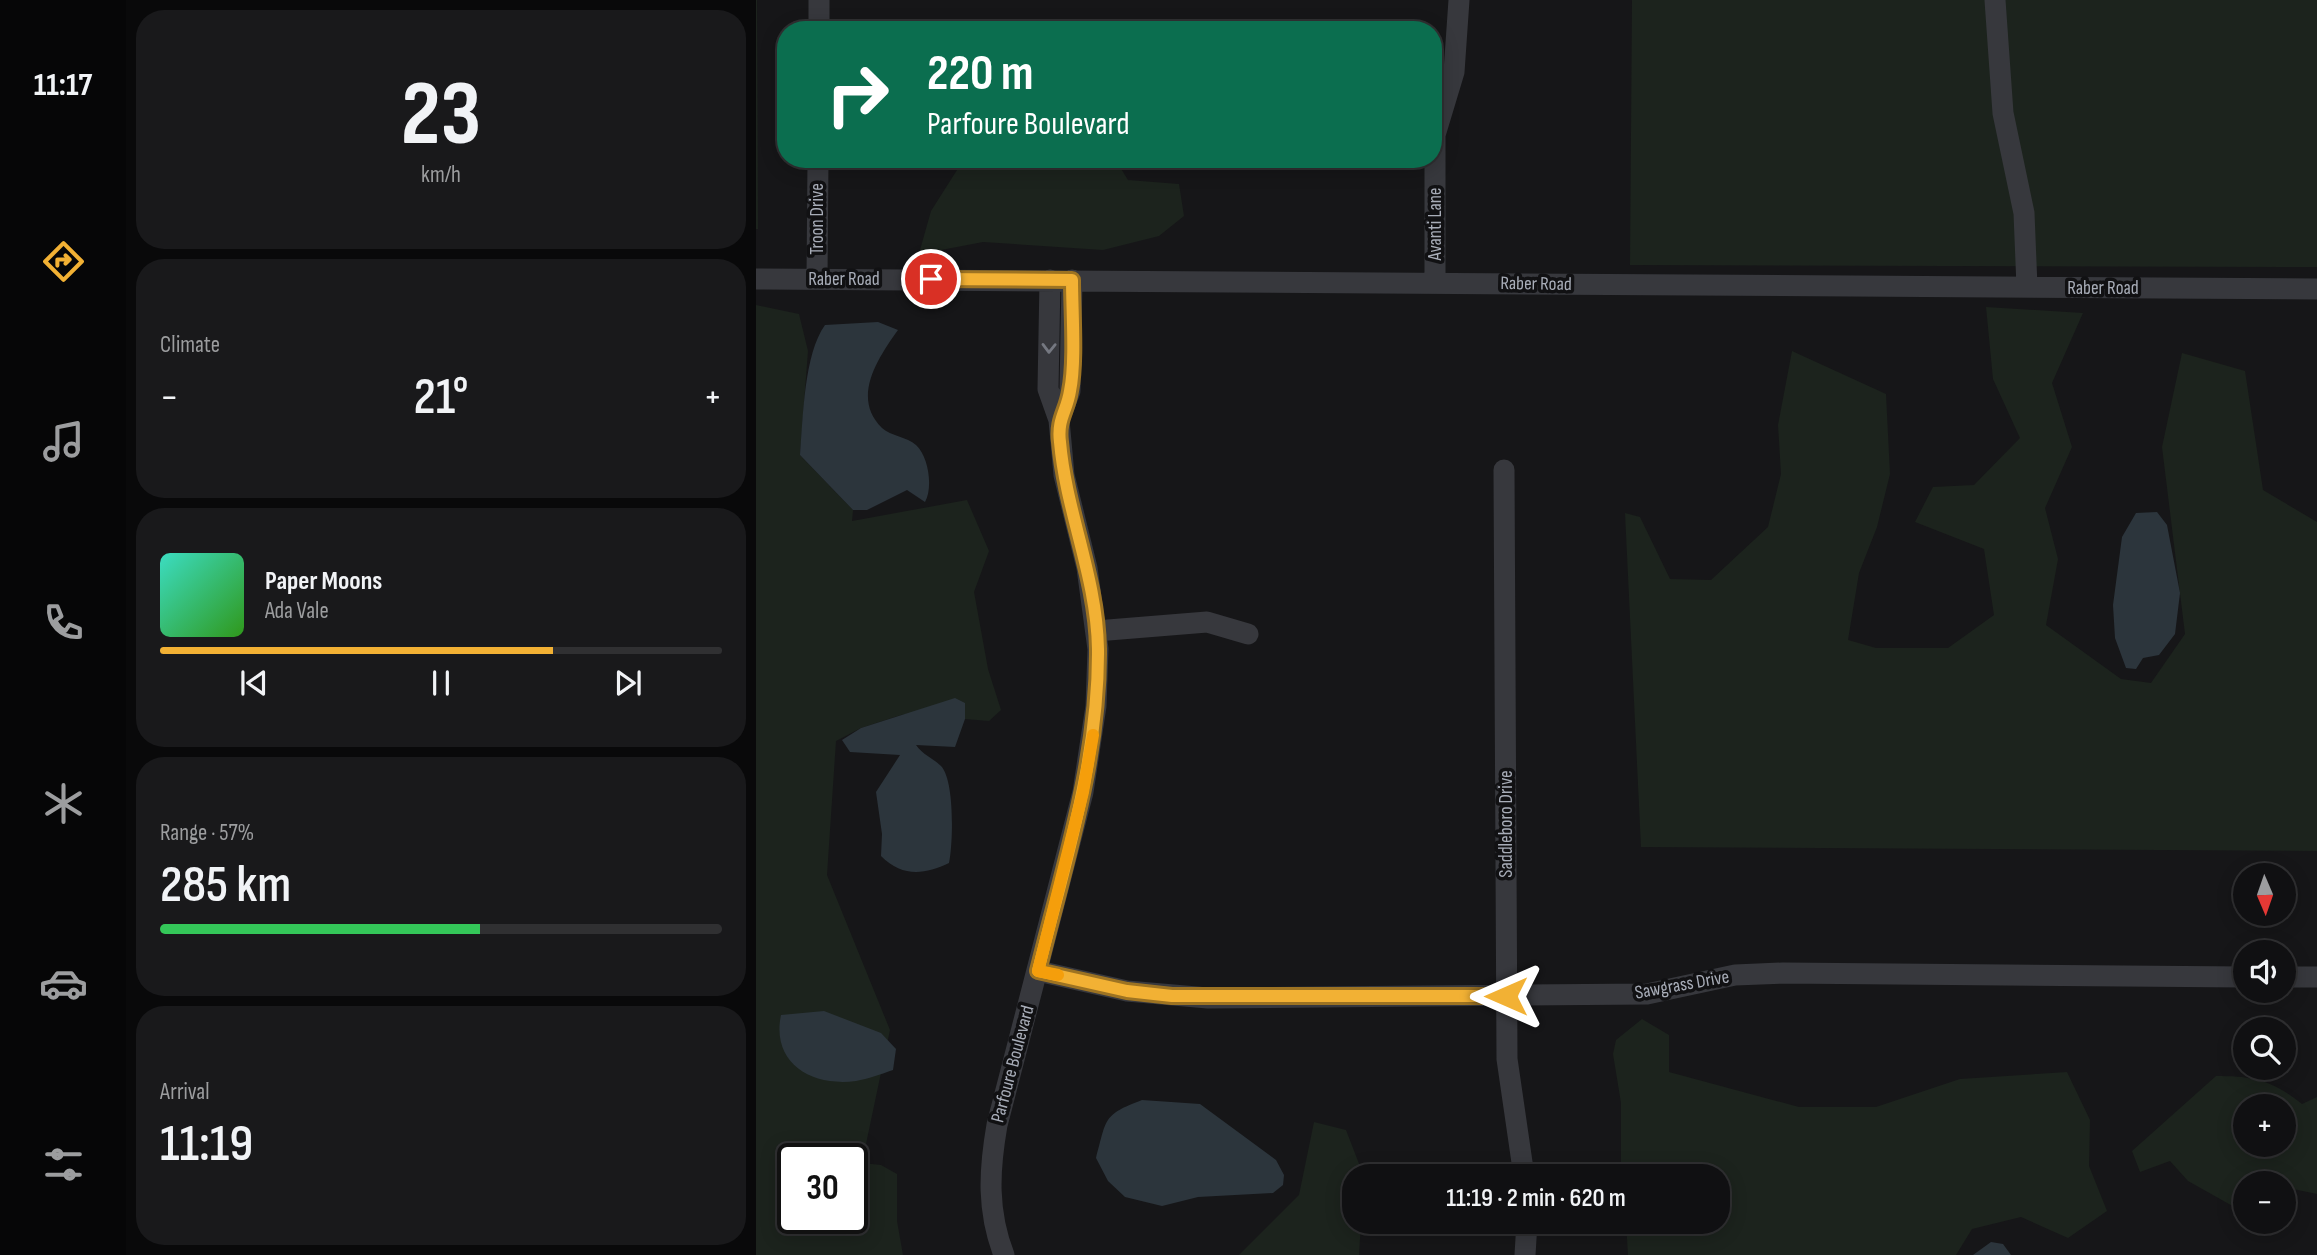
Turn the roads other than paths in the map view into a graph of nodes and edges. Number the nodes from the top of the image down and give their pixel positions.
1 (819, 0) edge
2 (1459, 0) edge
3 (1995, 0) edge
4 (819, 21) edge
5 (1442, 112) edge
6 (818, 168) edge
7 (1435, 168) edge
8 (756, 279) edge
9 (817, 279) junction
10 (1050, 280) junction
11 (1072, 280) junction
12 (1435, 282) junction
13 (2027, 287) junction
14 (2317, 289) edge
15 (1059, 420) junction
16 (1504, 470) dead end
17 (1096, 631) junction
18 (1248, 634) dead end
19 (1038, 971) junction
20 (2233, 977) edge
21 (2296, 977) edge
22 (2317, 977) edge
23 (1506, 996) junction
24 (1522, 1164) edge
25 (1526, 1234) edge
26 (1004, 1255) edge
27 (1525, 1255) edge

1 - 4 street
2 - 5 street, Avanti Lane
3 - 13 street
6 - 9 street, Troon Drive
7 - 12 street, Avanti Lane
8 - 9 street, Raber Road
9 - 10 street, Raber Road
10 - 11 street, Raber Road
10 -> 15 street, Parfoure Boulevard
11 - 12 street, Raber Road
11 - 15 street, Parfoure Boulevard
12 - 13 street, Raber Road
13 - 14 street, Raber Road
15 - 17 street, Parfoure Boulevard
16 - 23 street, Saddleboro Drive
17 - 18 street
17 - 19 street, Parfoure Boulevard
19 - 23 street, Sawgrass Drive
19 - 26 street, Parfoure Boulevard
20 - 23 street, Sawgrass Drive
21 - 22 street
23 - 24 street, Saddleboro Drive
25 - 27 street

